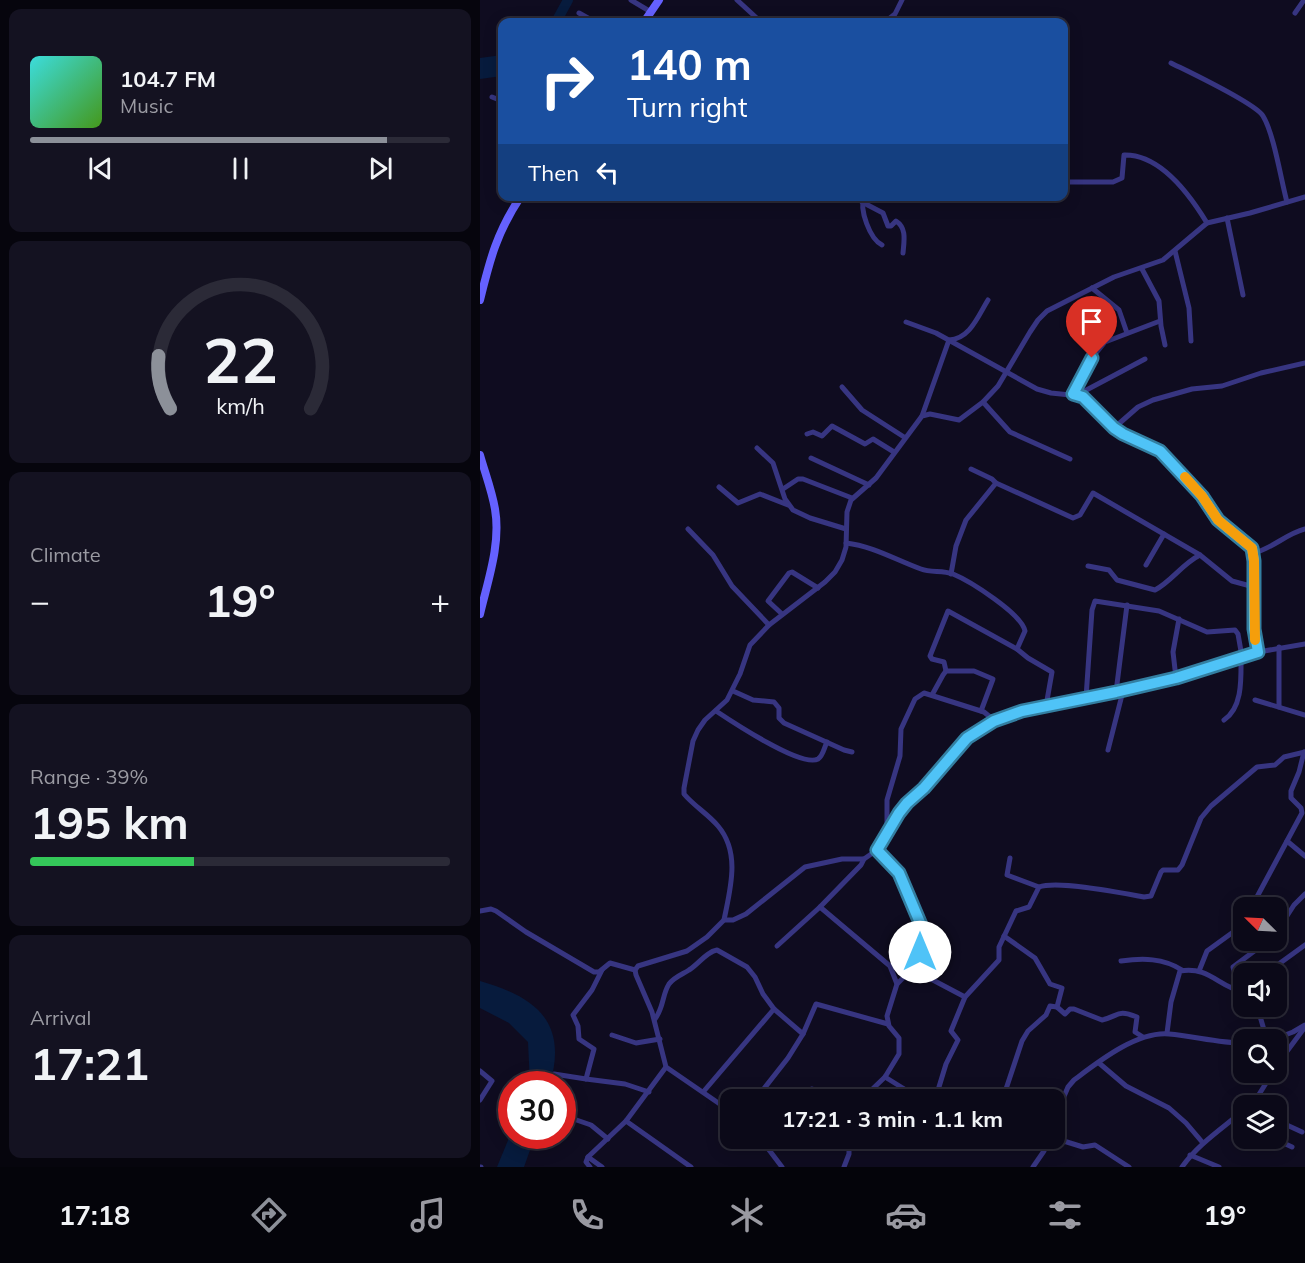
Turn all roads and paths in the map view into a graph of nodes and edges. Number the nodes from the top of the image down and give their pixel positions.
1 (631, 0) edge
2 (659, 0) edge
3 (737, 0) edge
4 (902, 0) edge
5 (1304, 0) edge
6 (651, 12) junction
7 (579, 13) dead end
8 (1295, 13) dead end
9 (588, 18) edge
10 (647, 18) edge
11 (757, 18) edge
12 (890, 18) edge
13 (1171, 63) dead end
14 (492, 97) dead end
15 (498, 99) edge
16 (1068, 182) edge
17 (1305, 197) edge
18 (518, 201) edge
19 (863, 201) edge
20 (865, 201) edge
21 (1287, 202) junction
22 (1227, 218) junction
23 (1207, 223) junction
24 (882, 245) dead end
25 (1175, 251) junction
26 (903, 253) dead end
27 (1142, 268) junction
28 (1092, 288) junction
29 (1243, 296) dead end
30 (480, 300) edge
31 (988, 300) dead end
32 (1160, 321) junction
33 (906, 322) dead end
34 (1127, 333) junction
35 (949, 340) junction
36 (1191, 341) dead end
37 (1165, 345) dead end
38 (1145, 359) dead end
39 (1305, 363) edge
40 (1006, 373) junction
41 (842, 387) dead end
42 (1075, 395) junction
43 (983, 402) junction
44 (922, 416) junction
45 (1114, 428) junction
46 (807, 435) dead end
47 (904, 437) junction
48 (757, 448) dead end
49 (894, 453) junction
50 (480, 455) edge
51 (811, 458) dead end
52 (1070, 459) dead end
53 (971, 469) dead end
54 (484, 480) edge
55 (996, 483) junction
56 (869, 485) junction
57 (719, 488) dead end
58 (783, 489) junction
59 (852, 498) junction
60 (790, 506) junction
61 (688, 529) dead end
62 (846, 529) junction
63 (1305, 529) edge
64 (1164, 534) junction
65 (846, 543) junction
66 (1254, 553) junction
67 (1200, 555) junction
68 (1146, 565) dead end
69 (1088, 566) dead end
70 (951, 574) junction
71 (1254, 587) junction
72 (818, 588) junction
73 (1127, 605) junction
74 (480, 614) edge
75 (782, 614) junction
76 (1179, 620) junction
77 (769, 625) junction
78 (1305, 644) edge
79 (1279, 647) junction
80 (1017, 649) junction
81 (1258, 652) junction
82 (1242, 657) junction
83 (946, 671) junction
84 (1176, 678) junction
85 (733, 690) junction
86 (1120, 692) junction
87 (932, 695) junction
88 (1086, 698) junction
89 (1255, 700) dead end
90 (1046, 706) junction
91 (1279, 707) junction
92 (716, 711) junction
93 (981, 711) junction
94 (1305, 715) edge
95 (1224, 720) dead end
96 (994, 721) junction
97 (826, 742) junction
98 (1108, 750) dead end
99 (852, 752) dead end
100 (1305, 752) edge
101 (888, 834) junction
102 (1287, 842) junction
103 (877, 850) junction
104 (1305, 856) edge
105 (1010, 858) dead end
106 (864, 859) junction
107 (1039, 887) junction
108 (1305, 894) edge
109 (1257, 897) edge
110 (820, 907) junction
111 (480, 911) edge
112 (1287, 916) edge
113 (724, 920) junction
114 (1233, 932) edge
115 (1004, 936) junction
116 (1305, 945) edge
117 (777, 946) dead end
118 (1254, 951) edge
119 (1122, 961) dead end
120 (1238, 963) edge
121 (1280, 963) edge
122 (912, 969) junction
123 (602, 970) junction
124 (635, 970) junction
125 (1182, 970) junction
126 (1199, 971) junction
127 (897, 984) junction
128 (1233, 990) edge
129 (965, 997) junction
130 (1057, 1007) junction
131 (774, 1009) junction
132 (655, 1019) junction
133 (888, 1024) junction
134 (1305, 1026) edge
135 (1167, 1033) junction
136 (802, 1034) junction
137 (1287, 1034) edge
138 (612, 1035) dead end
139 (1143, 1037) junction
140 (660, 1039) junction
141 (1233, 1043) edge
142 (1287, 1051) edge
143 (1099, 1063) junction
144 (666, 1067) junction
145 (480, 1071) edge
146 (576, 1077) edge
147 (885, 1077) junction
148 (586, 1079) junction
149 (764, 1089) edge
150 (872, 1089) edge
151 (904, 1089) edge
152 (939, 1089) edge
153 (1006, 1089) edge
154 (704, 1091) junction
155 (649, 1092) junction
156 (1065, 1093) edge
157 (480, 1100) edge
158 (720, 1103) edge
159 (1233, 1119) edge
160 (576, 1120) edge
161 (626, 1121) junction
162 (1287, 1125) edge
163 (1302, 1132) dead end
164 (608, 1139) junction
165 (1065, 1141) edge
166 (1203, 1143) junction
167 (1287, 1145) edge
168 (1292, 1147) dead end
169 (768, 1149) edge
170 (849, 1149) edge
171 (1045, 1149) edge
172 (1190, 1155) junction
173 (588, 1157) junction
174 (590, 1167) edge
175 (602, 1167) edge
176 (691, 1167) edge
177 (782, 1167) edge
178 (844, 1167) edge
179 (1033, 1167) edge
180 (1129, 1167) edge
181 (1182, 1167) edge
182 (1220, 1167) edge

1 - 6 street
2 - 6 street
3 - 11 street
4 - 12 street
5 - 8 street
6 - 10 street
7 - 9 street
13 - 21 street
14 - 15 street
16 - 23 street
17 - 21 street
18 - 30 street
19 - 24 street
20 - 26 street
21 - 22 street
22 - 23 street
22 - 29 street
23 - 25 street
25 - 27 street
25 - 36 street
27 - 28 street
27 - 32 street
28 - 34 street
28 - 40 street
31 - 35 street
32 - 34 street
32 - 37 street
33 - 35 street
34 - 42 street
35 - 40 street
35 - 44 street
38 - 42 street
39 - 45 street
40 - 42 street
40 - 43 street
41 - 47 street
42 - 45 street
43 - 44 street
43 - 52 street
44 - 47 street
45 - 66 street
46 - 49 street
47 - 49 street
48 - 58 street
49 - 56 street
50 - 54 street
51 - 56 street
53 - 55 street
54 - 74 street
55 - 64 street
55 - 70 street
56 - 59 street
57 - 60 street
58 - 59 street
58 - 60 street
59 - 62 street
60 - 62 street
61 - 77 street
62 - 65 street
63 - 66 street
64 - 67 street
64 - 68 street
65 - 70 street
65 - 72 street
66 - 71 street
67 - 69 street
67 - 71 street
70 - 80 street
71 - 81 street
72 - 75 street
72 - 75 street
73 - 76 street
73 - 86 street
73 - 88 street
75 - 77 street
76 - 82 street
76 - 84 street
77 - 85 street
78 - 79 street
79 - 81 street
79 - 91 street
80 - 83 street
80 - 90 street
81 - 82 street
82 - 84 street
82 - 95 street
83 - 87 street
83 - 93 street
84 - 86 street
85 - 92 street
85 - 97 street
86 - 88 street
86 - 98 street
87 - 93 street
87 - 101 street
88 - 90 street
89 - 91 street
90 - 96 street
91 - 94 street
92 - 97 street
92 - 113 street
93 - 96 street
96 - 101 street
97 - 99 street
100 - 102 street
100 - 107 street
101 - 103 street
102 - 104 street
102 - 109 street
103 - 106 street
103 - 122 street
105 - 107 street
106 - 110 street
106 - 113 street
107 - 115 street
108 - 112 street
110 - 117 street
110 - 127 street
111 - 123 street
113 - 124 street
114 - 126 street
115 - 129 street
115 - 130 street
116 - 121 street
118 - 120 street
119 - 125 street
122 - 127 street
122 - 129 street
123 - 124 street
123 - 148 street
124 - 132 street
125 - 126 street
125 - 135 street
126 - 128 street
127 - 133 street
129 - 152 street
130 - 139 street
130 - 153 street
131 - 132 street
131 - 136 street
131 - 154 street
132 - 140 street
133 - 136 street
133 - 147 street
134 - 137 street
134 - 142 street
135 - 139 street
135 - 141 street
136 - 149 street
138 - 140 street
139 - 143 street
140 - 144 street
143 - 156 street
143 - 166 street
144 - 154 street
144 - 155 street
145 - 157 street
146 - 148 street
147 - 150 street
147 - 151 street
148 - 155 street
154 - 158 street
155 - 161 street
159 - 166 street
160 - 164 street
161 - 164 street
161 - 176 street
162 - 163 street
164 - 173 street
165 - 180 street
166 - 172 street
167 - 168 street
169 - 177 street
170 - 178 street
171 - 179 street
172 - 181 street
172 - 182 street
173 - 174 street
173 - 175 street

